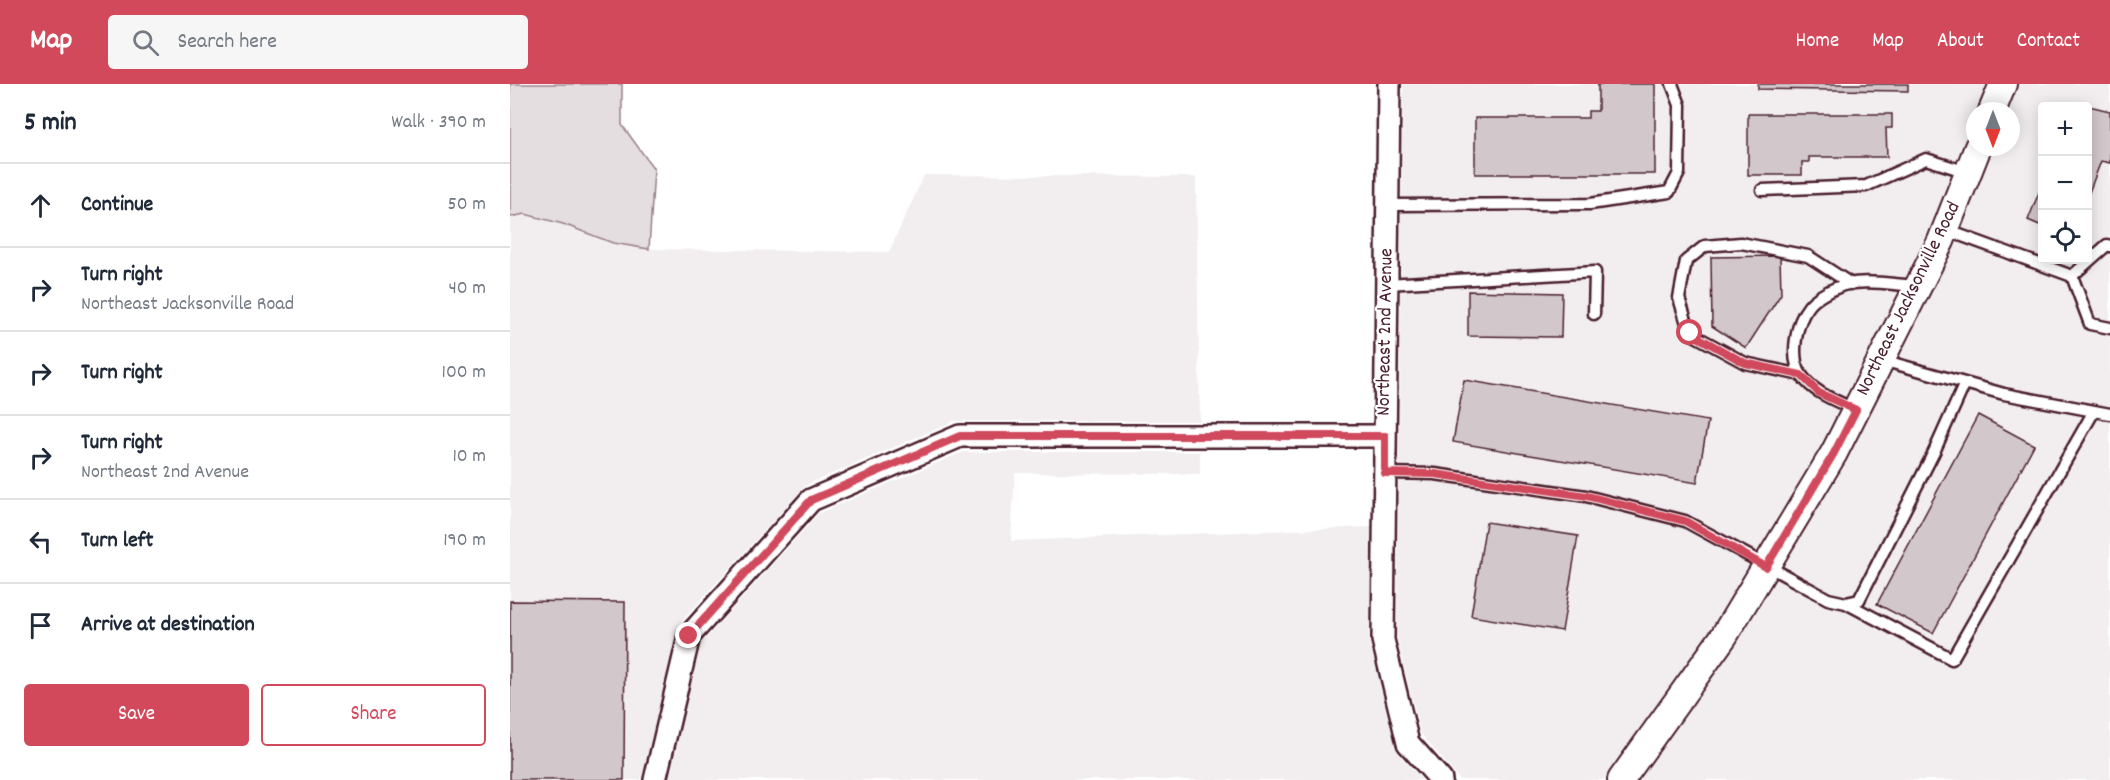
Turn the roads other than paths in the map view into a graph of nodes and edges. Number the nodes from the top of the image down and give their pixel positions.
1 (1389, 84) edge
2 (1672, 84) edge
3 (2003, 84) edge
4 (1996, 102) edge
5 (1974, 156) edge
6 (1968, 172) junction
7 (1762, 190) dead end
8 (1388, 205) junction
9 (1945, 230) junction
10 (2110, 246) edge
11 (2072, 276) junction
12 (1387, 284) junction
13 (1851, 284) junction
14 (1918, 286) junction
15 (1594, 314) dead end
16 (2110, 328) edge
17 (1882, 360) junction
18 (1801, 375) junction
19 (1965, 383) junction
20 (1856, 410) junction
21 (2094, 411) junction
22 (2110, 414) edge
23 (1385, 436) junction
24 (1385, 473) junction
25 (1766, 567) junction
26 (1846, 603) junction
27 (655, 780) edge
28 (1441, 780) edge
29 (1621, 780) edge

1 - 8 street, Northeast 2nd Avenue
2 - 8 lane
3 - 4 street
5 - 6 street, Northeast Jacksonville Road
6 - 7 lane
6 - 9 street, Northeast Jacksonville Road
8 - 12 street, Northeast 2nd Avenue
9 - 11 lane
9 - 14 street, Northeast Jacksonville Road
10 - 11 lane
11 - 16 lane
12 - 15 lane
12 - 23 street, Northeast 2nd Avenue
13 - 14 lane
13 - 18 lane
13 - 18 lane
14 - 17 street, Northeast Jacksonville Road
17 - 19 lane
17 - 20 street, Northeast Jacksonville Road
18 - 20 lane
19 - 21 lane
19 - 26 lane
20 - 25 street, Northeast Jacksonville Road
21 - 22 lane
21 - 26 lane
23 - 24 street, Northeast 2nd Avenue
23 - 27 street
24 - 25 lane
24 - 28 street, Northeast 2nd Avenue
25 - 26 lane
25 - 29 street, Northeast Jacksonville Road

